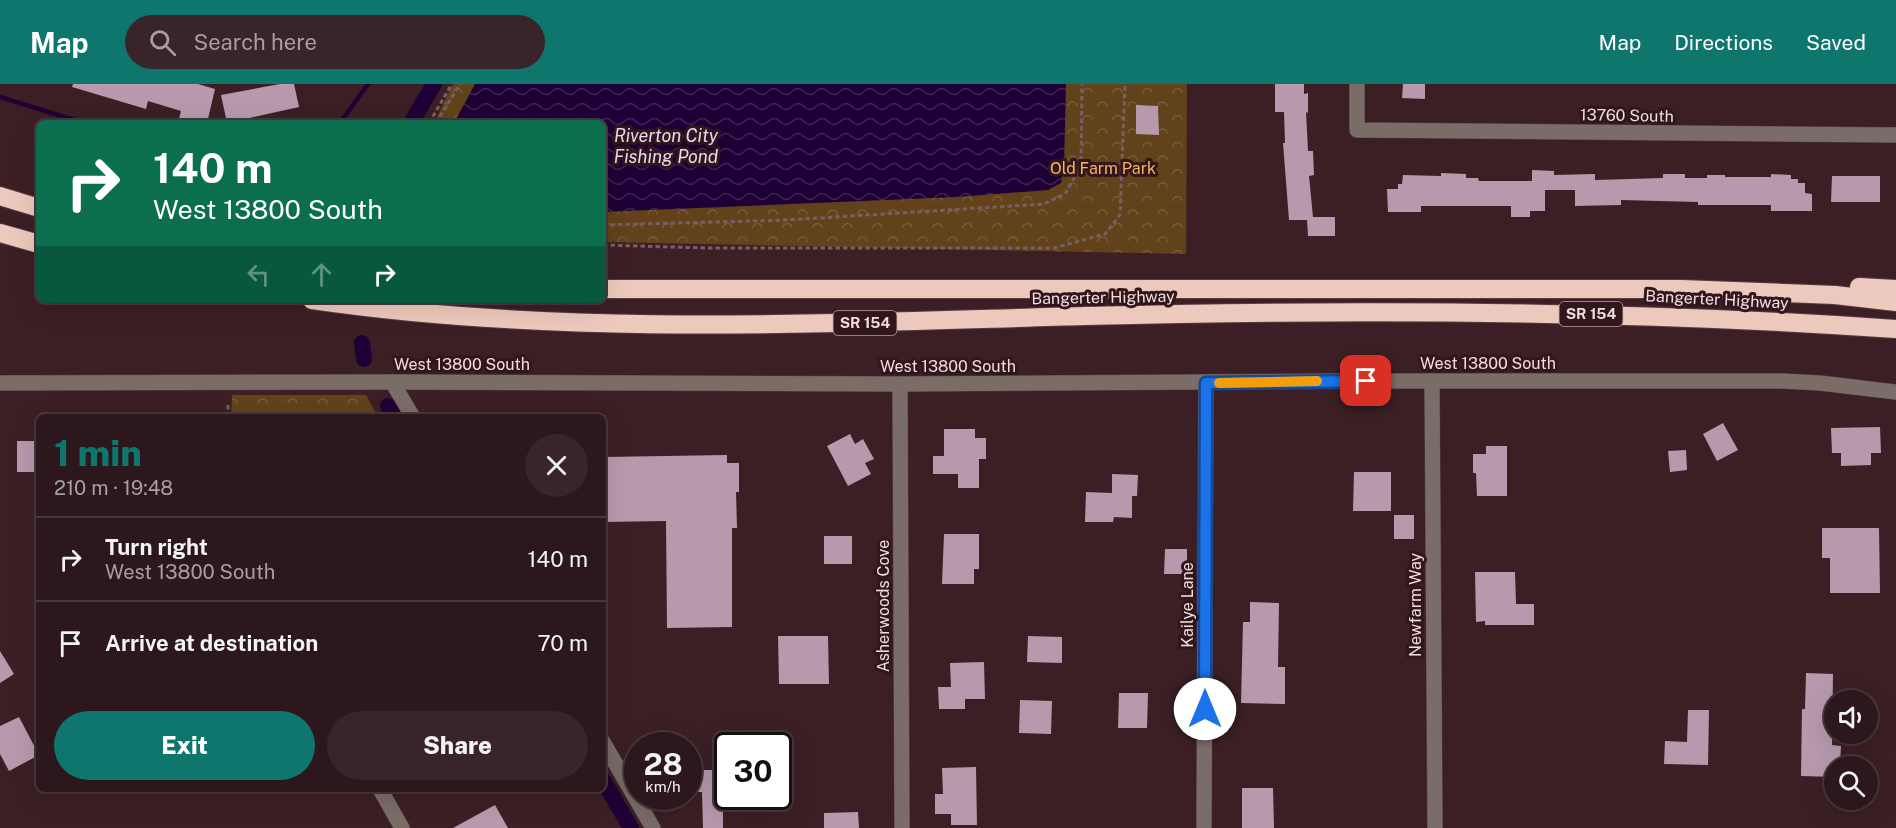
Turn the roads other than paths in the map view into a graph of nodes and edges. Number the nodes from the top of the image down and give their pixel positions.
1 (1357, 84) edge
2 (1896, 135) edge
3 (0, 196) edge
4 (36, 207) edge
5 (0, 233) edge
6 (36, 243) edge
7 (606, 289) edge
8 (1680, 289) junction
9 (1896, 289) edge
10 (1896, 302) edge
11 (340, 303) edge
12 (1763, 321) junction
13 (1896, 329) edge
14 (1896, 337) edge
15 (1432, 381) junction
16 (392, 382) junction
17 (0, 383) edge
18 (1206, 383) junction
19 (900, 384) junction
20 (1896, 392) edge
21 (410, 414) edge
22 (606, 747) edge
23 (382, 792) edge
24 (402, 828) edge
25 (653, 828) edge
26 (902, 828) edge
27 (1204, 828) edge
28 (1435, 828) edge

1 - 2 street, 13760 South
3 - 4 highway
5 - 6 highway
7 - 8 highway, Bangerter Highway / SR 154
8 - 9 highway
8 - 10 highway, Bangerter Highway / SR 154
11 - 12 highway, Bangerter Highway / SR 154
12 - 13 highway, Bangerter Highway / SR 154
12 - 14 highway
15 - 18 street, West 13800 South
15 - 20 street, West 13800 South
15 - 28 street, Newfarm Way
16 - 17 street, West 13800 South
16 - 19 street, West 13800 South
16 - 21 street
18 - 19 street, West 13800 South
18 - 27 street, Kailye Lane
19 - 26 street, Asherwoods Cove
22 - 25 street
23 - 24 street

